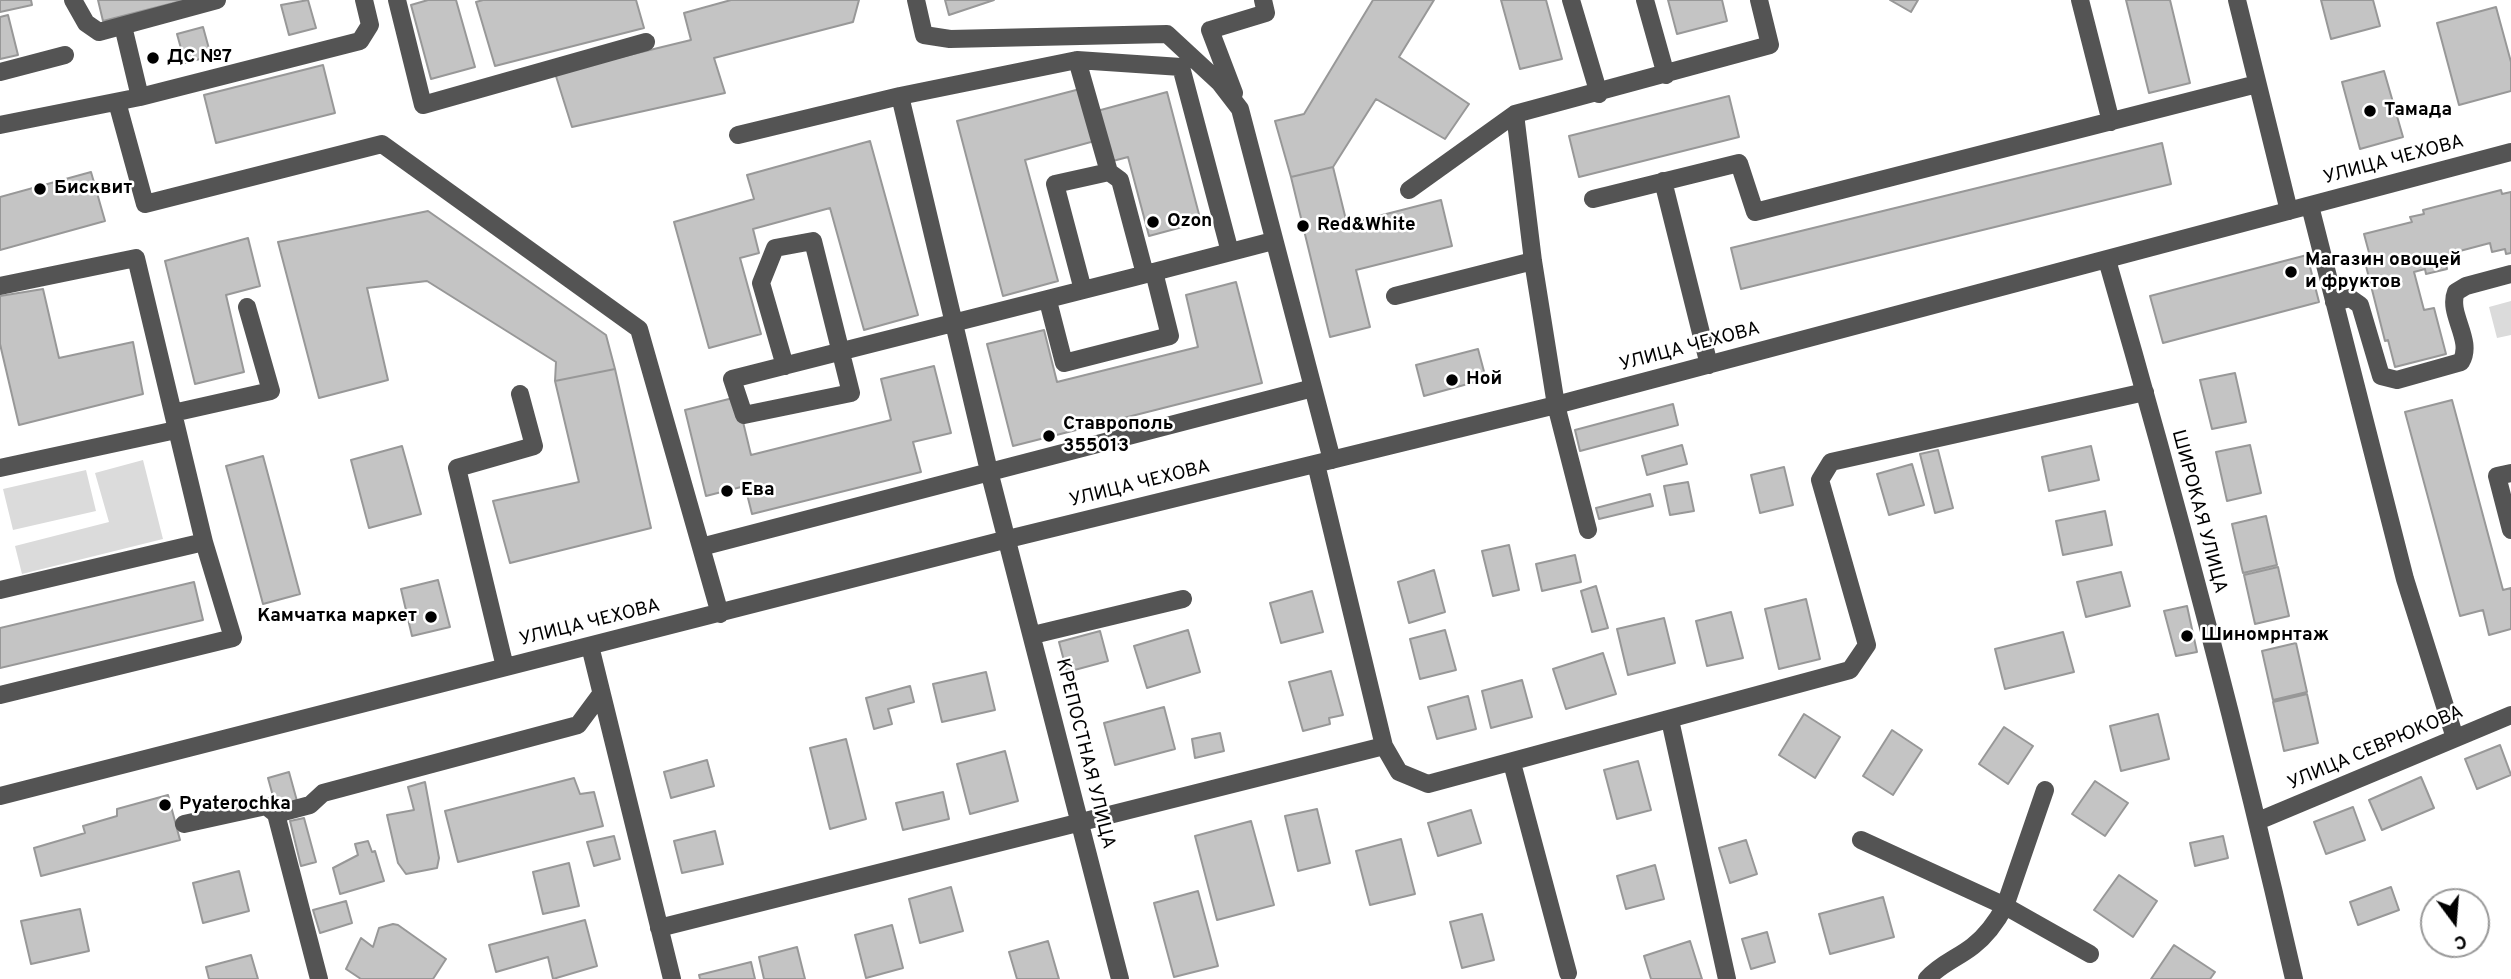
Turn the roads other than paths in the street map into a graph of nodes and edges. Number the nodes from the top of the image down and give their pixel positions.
1 (73, 0) edge
2 (218, 0) edge
3 (364, 0) edge
4 (397, 0) edge
5 (916, 0) edge
6 (1264, 0) edge
7 (1571, 0) edge
8 (1645, 0) edge
9 (1759, 0) edge
10 (2080, 0) edge
11 (2237, 0) edge
12 (123, 26) junction
13 (646, 42) dead end
14 (65, 55) dead end
15 (1076, 60) junction
16 (0, 72) edge
17 (1666, 75) junction
18 (2257, 83) junction
19 (1599, 93) junction
20 (900, 96) junction
21 (140, 97) junction
22 (117, 102) junction
23 (1240, 109) junction
24 (1515, 114) junction
25 (2111, 122) junction
26 (0, 125) edge
27 (738, 135) dead end
28 (2511, 152) edge
29 (1109, 172) junction
30 (1663, 181) junction
31 (1409, 190) dead end
32 (1593, 199) dead end
33 (2310, 206) junction
34 (2288, 211) junction
35 (1273, 241) junction
36 (1230, 253) junction
37 (2107, 260) junction
38 (1533, 261) junction
39 (1149, 273) junction
40 (2511, 274) edge
41 (0, 286) edge
42 (1083, 290) junction
43 (1395, 296) dead end
44 (1048, 301) junction
45 (2334, 302) junction
46 (247, 307) dead end
47 (955, 323) junction
48 (843, 352) junction
49 (1710, 365) junction
50 (785, 366) junction
51 (1313, 388) junction
52 (2145, 392) junction
53 (520, 394) dead end
54 (1556, 405) junction
55 (174, 421) junction
56 (1324, 462) junction
57 (0, 468) edge
58 (989, 471) junction
59 (2511, 473) edge
60 (1588, 530) dead end
61 (2511, 530) edge
62 (1008, 539) junction
63 (204, 542) junction
64 (701, 547) junction
65 (0, 590) edge
66 (1183, 599) dead end
67 (720, 614) junction
68 (1033, 635) junction
69 (590, 646) junction
70 (505, 667) junction
71 (601, 694) junction
72 (0, 695) edge
73 (2511, 715) edge
74 (1670, 720) junction
75 (2455, 738) junction
76 (1384, 746) junction
77 (1512, 763) junction
78 (2045, 790) dead end
79 (0, 796) edge
80 (276, 814) junction
81 (1080, 821) junction
82 (2258, 821) junction
83 (184, 824) dead end
84 (1861, 840) dead end
85 (2005, 905) junction
86 (659, 928) junction
87 (2090, 954) dead end
88 (1568, 973) dead end
89 (319, 979) edge
90 (672, 979) edge
91 (1120, 979) edge
92 (1727, 979) edge
93 (1927, 979) edge
94 (2294, 979) edge

1 - 12 street
2 - 12 street
3 - 21 street
4 - 13 street
5 - 23 street
6 - 23 street
7 - 19 street
8 - 17 street
9 - 17 street
10 - 25 street
11 - 18 street
12 - 21 street
14 - 16 street
15 - 20 street
15 - 29 street
15 - 36 street
17 - 19 street
18 - 25 street
18 - 34 street
19 - 24 street
20 - 27 street
20 - 47 street, КРЕПОСТНАЯ УЛИЦА
21 - 22 street
22 - 26 street
22 - 64 street
23 - 35 street
24 - 31 street
24 - 38 street
25 - 30 street
28 - 33 street, УЛИЦА ЧЕХОВА
29 - 39 street
29 - 42 street
30 - 32 street
30 - 49 street
33 - 34 street, УЛИЦА ЧЕХОВА
33 - 45 street
34 - 37 street, УЛИЦА ЧЕХОВА
35 - 36 street
35 - 51 street
36 - 39 street
37 - 49 street, УЛИЦА ЧЕХОВА
37 - 52 street, ШИРОКАЯ УЛИЦА
38 - 43 street
38 - 54 street
39 - 42 street
39 - 44 street
40 - 45 street
41 - 55 street
42 - 44 street
44 - 47 street
45 - 75 street
46 - 55 street
47 - 48 street
47 - 58 street, КРЕПОСТНАЯ УЛИЦА
48 - 50 street
48 - 50 street
48 - 50 street
49 - 54 street, УЛИЦА ЧЕХОВА
51 - 56 street
51 - 58 street
52 - 74 street
52 - 82 street, ШИРОКАЯ УЛИЦА
53 - 70 street
54 - 56 street, УЛИЦА ЧЕХОВА
54 - 60 street
55 - 57 street
55 - 63 street
56 - 62 street, УЛИЦА ЧЕХОВА
56 - 76 street
58 - 62 street, КРЕПОСТНАЯ УЛИЦА
58 - 64 street
59 - 61 street
62 - 67 street, УЛИЦА ЧЕХОВА
62 - 68 street, КРЕПОСТНАЯ УЛИЦА
63 - 65 street
63 - 72 street
64 - 67 street
66 - 68 street
67 - 69 street, УЛИЦА ЧЕХОВА
68 - 81 street, КРЕПОСТНАЯ УЛИЦА
69 - 70 street, УЛИЦА ЧЕХОВА
69 - 71 street
70 - 79 street, УЛИЦА ЧЕХОВА
71 - 80 street
71 - 86 street
73 - 75 street, УЛИЦА СЕВРЮКОВА
74 - 77 street
74 - 92 street
75 - 82 street, УЛИЦА СЕВРЮКОВА
76 - 77 street
76 - 81 street
77 - 88 street
78 - 85 street
80 - 83 street
80 - 89 street
81 - 86 street
81 - 91 street, КРЕПОСТНАЯ УЛИЦА
82 - 94 street, ШИРОКАЯ УЛИЦА
84 - 85 street
85 - 87 street
85 - 93 street
86 - 90 street

